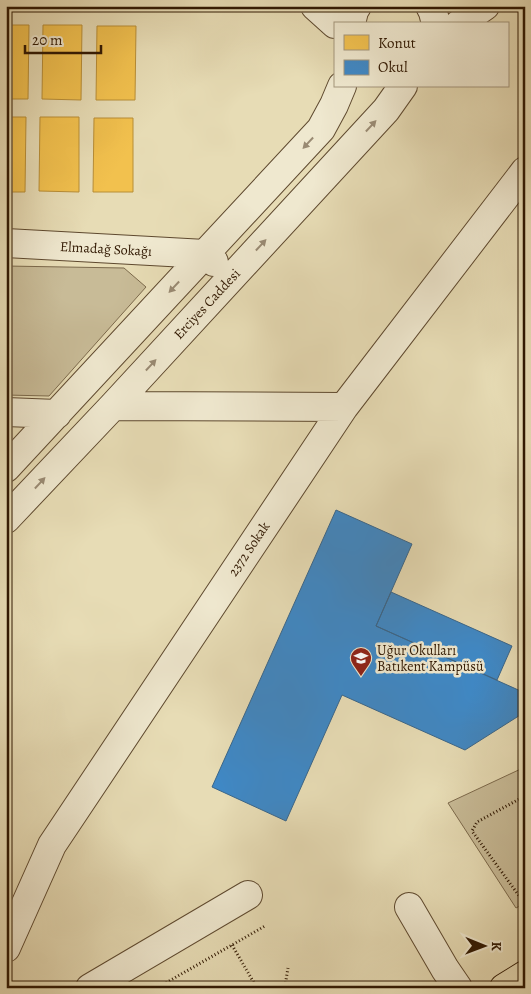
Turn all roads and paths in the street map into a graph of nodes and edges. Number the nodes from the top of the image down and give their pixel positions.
1 (315, 6) edge
2 (357, 6) edge
3 (430, 6) edge
4 (485, 6) edge
5 (351, 22) edge
6 (436, 22) edge
7 (461, 22) edge
8 (334, 23) edge
9 (341, 88) edge
10 (402, 88) edge
11 (525, 171) edge
12 (6, 244) edge
13 (205, 254) junction
14 (232, 277) junction
15 (113, 406) junction
16 (344, 407) junction
17 (6, 412) edge
18 (57, 414) junction
19 (6, 468) edge
20 (6, 519) edge
21 (525, 796) edge
22 (248, 895) dead end
23 (525, 904) edge
24 (409, 907) dead end
25 (265, 926) dead end
26 (232, 945) junction
27 (6, 948) edge
28 (288, 968) dead end
29 (525, 975) edge
30 (90, 988) edge
31 (157, 988) edge
32 (256, 988) edge
33 (282, 988) edge
34 (458, 988) edge
35 (504, 988) edge

1 - 8 street
2 - 5 street
3 - 6 street
4 - 7 street
9 -> 13 street
14 -> 10 street, Erciyes Caddesi
11 - 16 street, 2372 Sokak
12 - 13 street, Elmadağ Sokağı
13 - 14 street
13 -> 18 street
15 -> 14 street, Erciyes Caddesi
15 - 16 street
20 -> 15 street, Erciyes Caddesi
16 - 27 street, 2372 Sokak
17 - 18 street
18 - 19 street
21 - 23 path
22 - 30 street
24 - 34 street
25 - 26 path
26 - 31 path
26 - 32 path
28 - 33 path
29 - 35 main road

